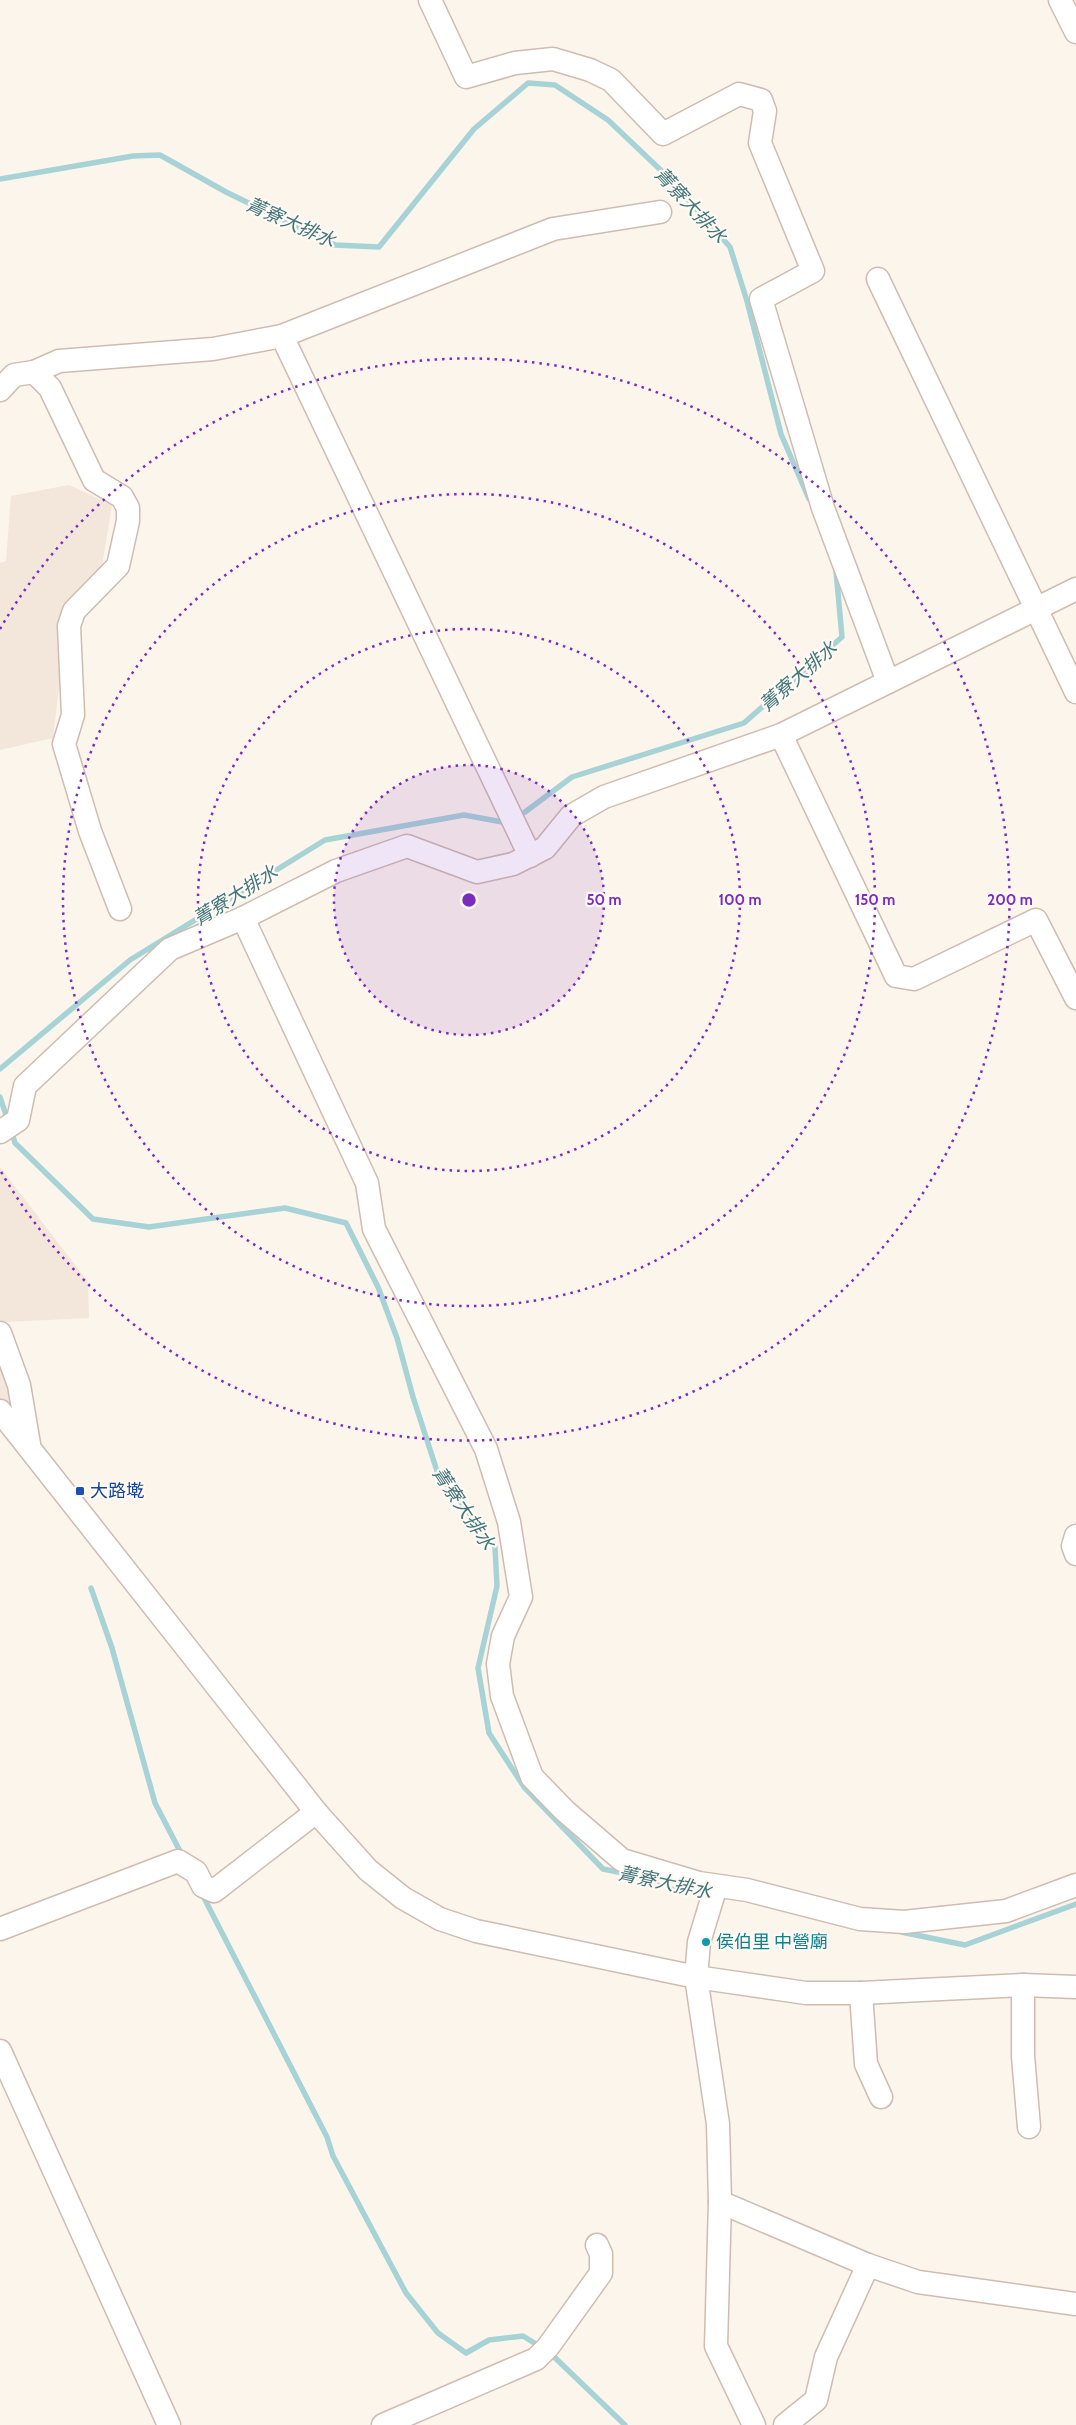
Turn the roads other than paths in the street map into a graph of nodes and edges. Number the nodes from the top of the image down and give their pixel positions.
1 (430, 0) edge
2 (1060, 0) edge
3 (1076, 32) edge
4 (660, 212) dead end
5 (878, 279) dead end
6 (282, 336) junction
7 (12, 377) edge
8 (1076, 589) edge
9 (1035, 609) junction
10 (888, 682) junction
11 (1076, 692) edge
12 (781, 735) junction
13 (530, 856) junction
14 (120, 909) dead end
15 (243, 918) junction
16 (1076, 998) edge
17 (9, 1126) edge
18 (0, 1333) edge
19 (0, 1411) edge
20 (29, 1445) junction
21 (1076, 1536) edge
22 (1076, 1554) edge
23 (316, 1812) junction
24 (1076, 1885) edge
25 (715, 1888) junction
26 (0, 1929) edge
27 (696, 1977) junction
28 (1023, 1985) junction
29 (1076, 1987) edge
30 (862, 1993) junction
31 (0, 2051) edge
32 (881, 2097) dead end
33 (1029, 2127) dead end
34 (720, 2202) junction
35 (597, 2245) dead end
36 (868, 2265) junction
37 (1076, 2304) edge
38 (169, 2425) edge
39 (383, 2425) edge
40 (754, 2425) edge
41 (785, 2425) edge

1 - 10 street
2 - 3 street
4 - 6 street
5 - 9 street
6 - 7 street
6 - 13 street
7 - 14 street
8 - 9 street
9 - 10 street
9 - 11 street
10 - 12 street
12 - 13 street
12 - 16 street
13 - 15 street
15 - 17 street
15 - 25 street
18 - 20 street
19 - 20 street
20 - 23 street
21 - 22 street
23 - 26 street
23 - 27 street
24 - 25 street
25 - 27 street
27 - 30 street
27 - 34 street
28 - 29 street
28 - 30 street
28 - 33 street
30 - 32 street
31 - 38 street
34 - 36 street
34 - 40 street
35 - 39 street
36 - 37 street
36 - 41 street

